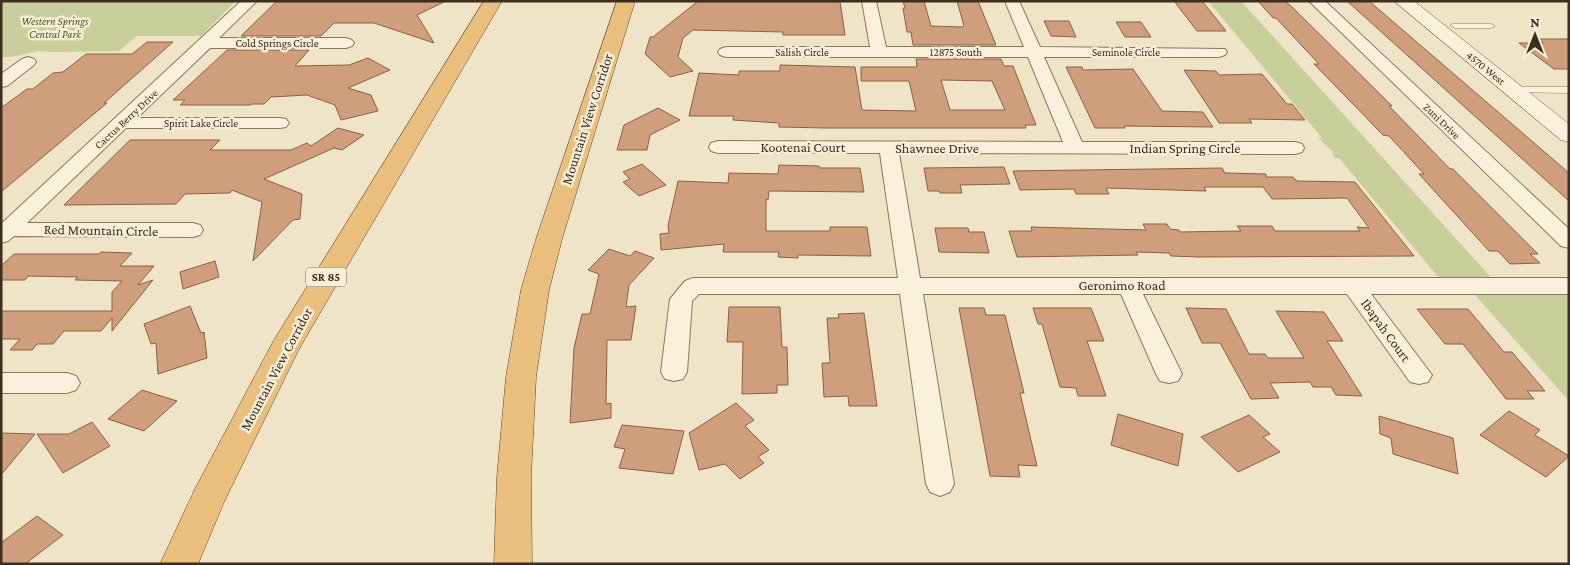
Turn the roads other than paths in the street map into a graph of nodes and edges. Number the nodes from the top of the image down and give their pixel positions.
1 (250, 1) edge
2 (493, 1) edge
3 (626, 1) edge
4 (869, 1) edge
5 (1012, 1) edge
6 (1316, 1) edge
7 (1403, 1) edge
8 (1423, 1) edge
9 (1454, 26) junction
10 (1491, 26) dead end
11 (207, 43) junction
12 (346, 43) dead end
13 (726, 52) dead end
14 (879, 52) junction
15 (1033, 52) junction
16 (1219, 52) dead end
17 (28, 62) dead end
18 (1, 82) edge
19 (1514, 90) junction
20 (1534, 90) junction
21 (1569, 90) edge
22 (1569, 117) edge
23 (122, 123) junction
24 (280, 123) dead end
25 (1569, 135) edge
26 (718, 147) dead end
27 (889, 148) junction
28 (1076, 148) junction
29 (1295, 148) dead end
30 (193, 230) dead end
31 (5, 232) edge
32 (1569, 242) edge
33 (1128, 285) junction
34 (909, 286) junction
35 (1353, 286) junction
36 (1569, 286) edge
37 (674, 372) dead end
38 (1169, 374) dead end
39 (1419, 375) dead end
40 (1, 383) edge
41 (66, 383) dead end
42 (940, 484) dead end
43 (178, 564) edge
44 (513, 564) edge

1 - 11 street, Cactus Berry Drive
2 - 43 highway, Mountain View Corridor / SR 85
3 - 44 highway, Mountain View Corridor
4 - 14 street
5 - 15 street
6 - 32 street, Zuni Drive
7 - 19 main road, 4570 West
8 - 9 main road, 4570 West
9 - 10 lane
9 - 20 main road, 4570 West
11 - 12 street, Cold Springs Circle
11 - 23 street, Cactus Berry Drive
13 - 14 street, Salish Circle
14 - 15 street, 12875 South
15 - 16 street, Seminole Circle
15 - 28 street
17 - 18 street
19 - 20 lane
19 - 25 main road, 4570 West
20 - 21 lane
20 - 22 main road, 4570 West
23 - 24 street, Spirit Lake Circle
23 - 31 street, Cactus Berry Drive
26 - 27 street, Kootenai Court
27 - 28 street, Shawnee Drive
27 - 34 street, Shawnee Drive
28 - 29 street, Indian Spring Circle
30 - 31 street, Red Mountain Circle
33 - 34 street, Geronimo Road
33 - 35 street, Geronimo Road
33 - 38 street
34 - 37 street, Geronimo Road
34 - 42 street, Shawnee Drive
35 - 36 street, Geronimo Road
35 - 39 street, Ibapah Court
40 - 41 street

